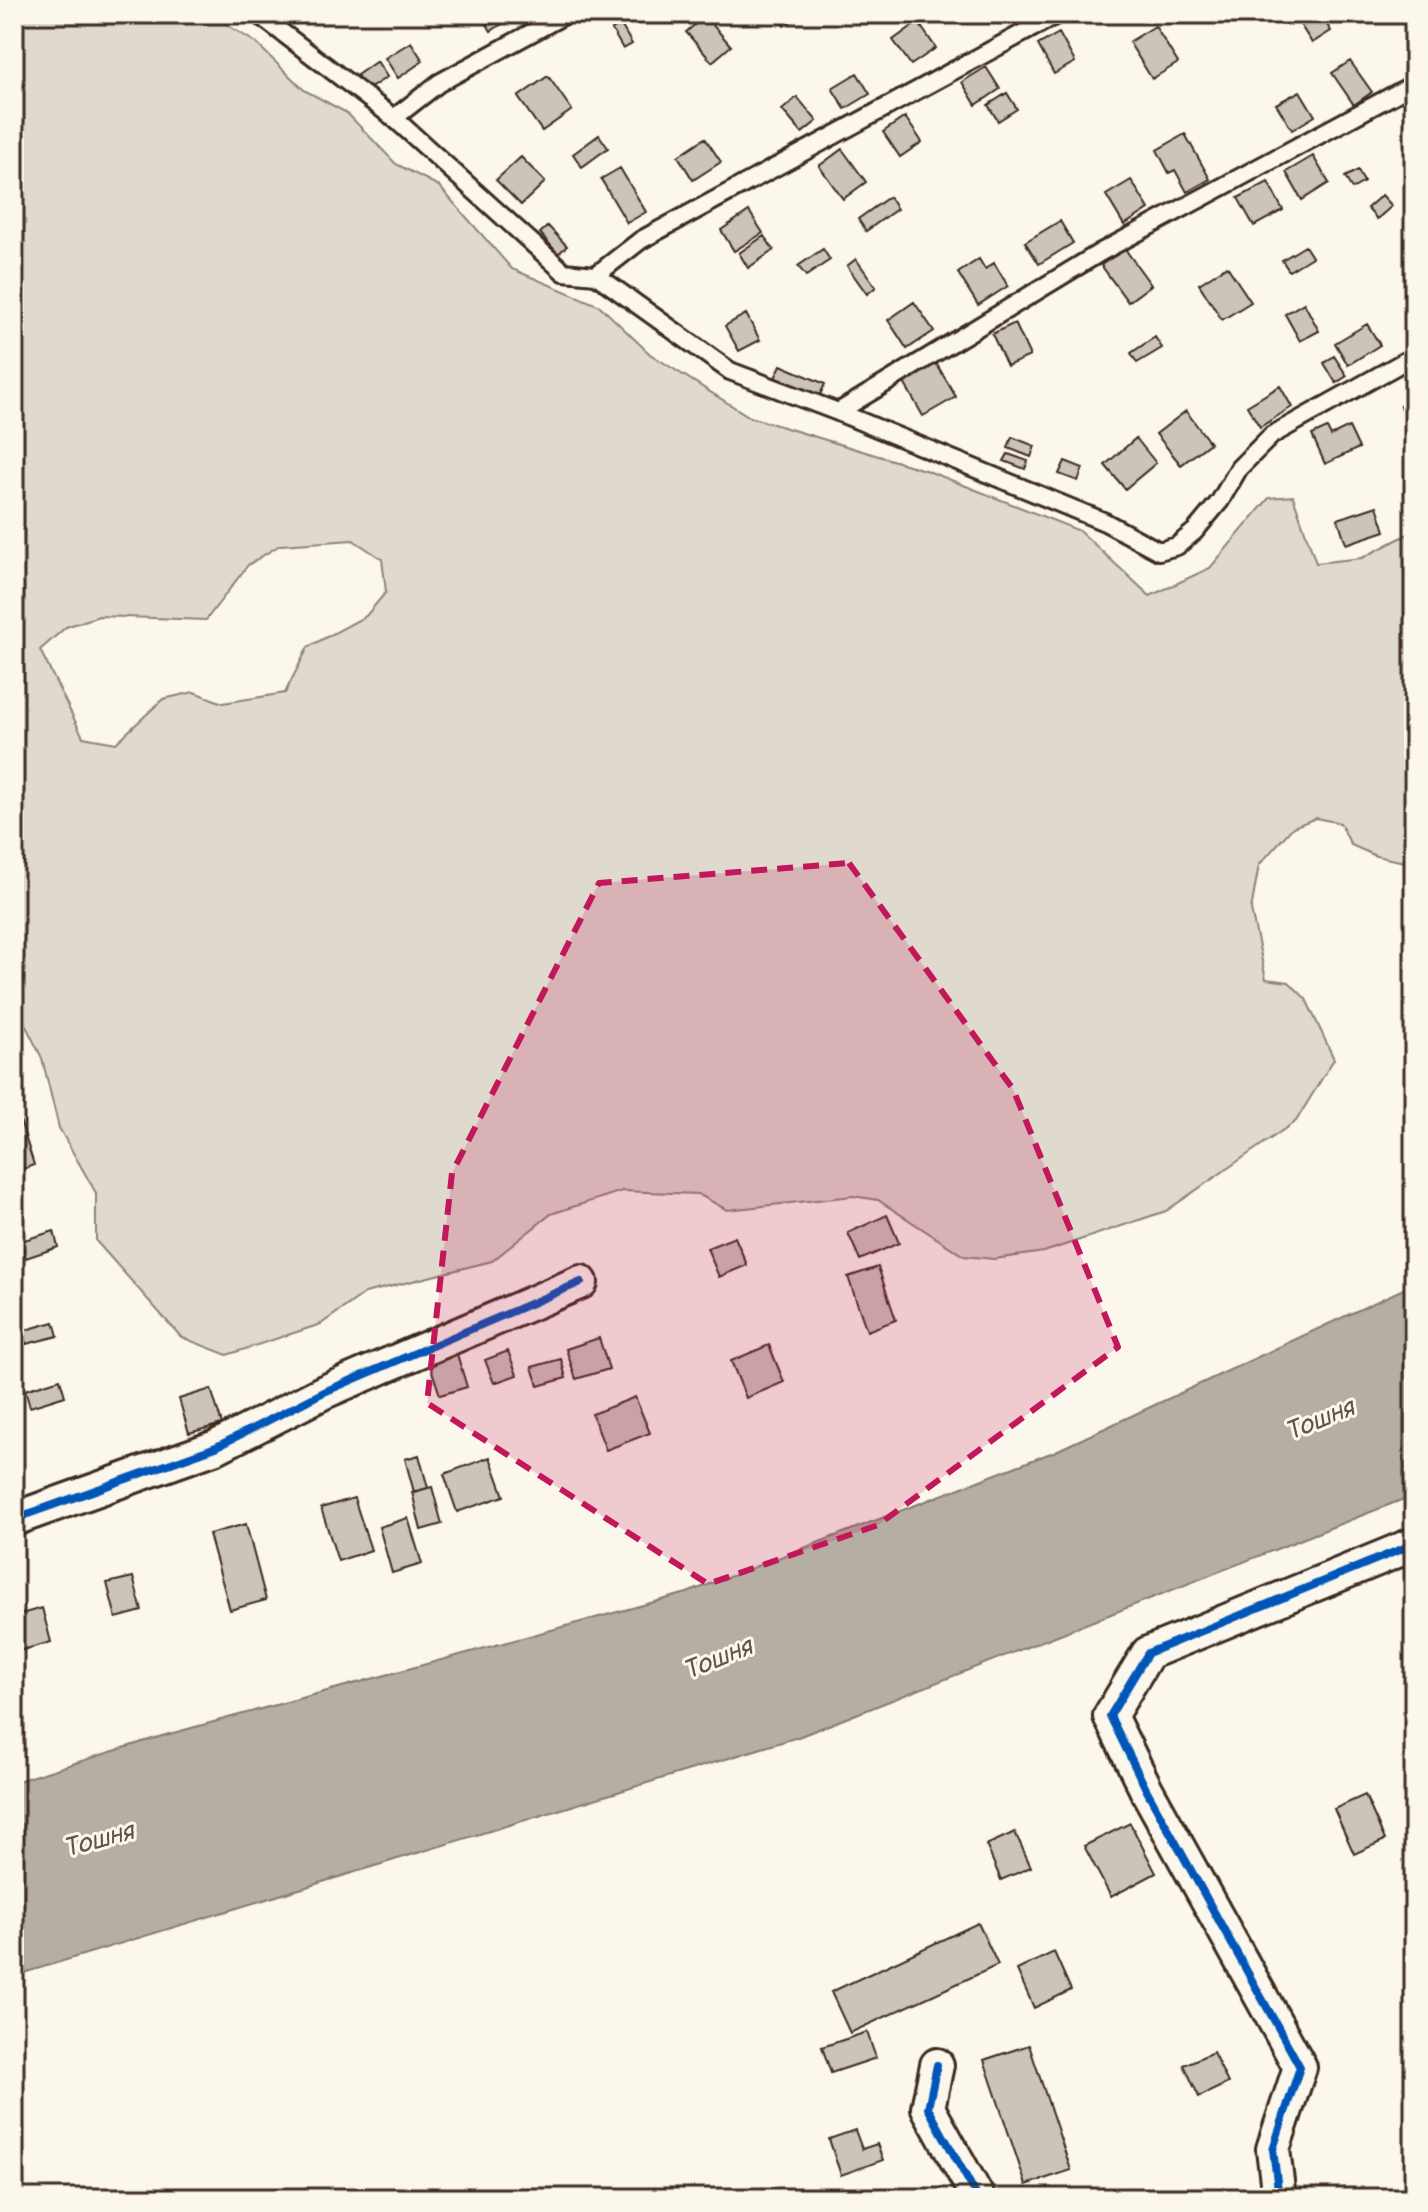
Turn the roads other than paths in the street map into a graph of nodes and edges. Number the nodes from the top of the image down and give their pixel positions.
1 (258, 14) edge
2 (566, 14) edge
3 (1058, 14) edge
4 (1414, 84) edge
5 (394, 118) junction
6 (596, 275) junction
7 (1414, 356) edge
8 (838, 412) junction
9 (581, 1282) dead end
10 (14, 1519) edge
11 (1414, 1544) edge
12 (937, 2065) dead end
13 (978, 2198) edge
14 (1279, 2198) edge

1 - 5 lane
2 - 5 lane
3 - 6 lane
4 - 8 lane
5 - 6 lane
6 - 8 lane
7 - 8 lane
9 - 10 street
11 - 14 street
12 - 13 street

